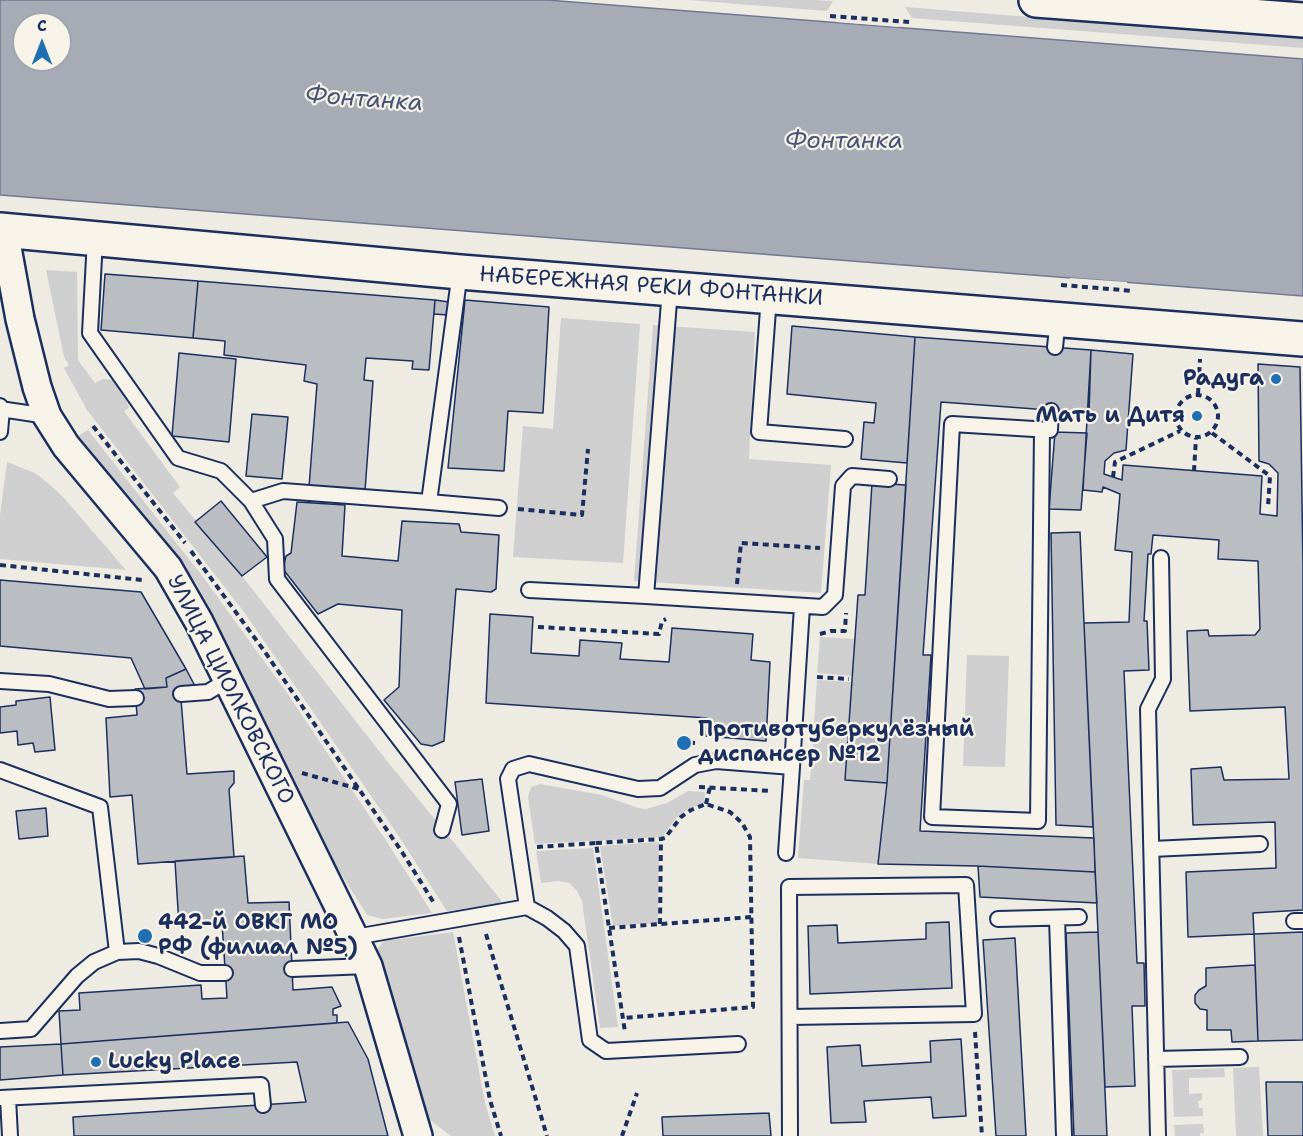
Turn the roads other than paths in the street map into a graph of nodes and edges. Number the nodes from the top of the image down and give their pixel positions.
1 (1036, 0) edge
2 (1187, 6) edge
3 (1303, 20) edge
4 (2, 231) edge
5 (95, 239) junction
6 (460, 272) junction
7 (670, 289) junction
8 (769, 296) junction
9 (1303, 339) edge
10 (1, 408) edge
11 (1051, 411) dead end
12 (47, 416) junction
13 (1042, 430) junction
14 (0, 432) edge
15 (845, 439) dead end
16 (889, 480) dead end
17 (252, 501) junction
18 (429, 502) junction
19 (499, 508) road end
20 (1161, 558) dead end
21 (529, 590) dead end
22 (646, 596) junction
23 (802, 606) junction
24 (228, 680) junction
25 (0, 681) edge
26 (181, 694) dead end
27 (136, 698) dead end
28 (792, 766) junction
29 (0, 770) edge
30 (442, 830) dead end
31 (1260, 844) dead end
32 (1152, 849) junction
33 (786, 853) dead end
34 (527, 907) junction
35 (1078, 917) dead end
36 (1057, 918) junction
37 (998, 919) dead end
38 (355, 937) junction
39 (117, 952) junction
40 (368, 966) junction
41 (292, 969) dead end
42 (225, 972) dead end
43 (790, 1017) junction
44 (0, 1031) edge
45 (738, 1044) dead end
46 (1240, 1057) dead end
47 (1156, 1059) junction
48 (4, 1098) edge
49 (262, 1105) dead end
50 (10, 1136) edge
51 (418, 1136) edge
52 (790, 1136) edge
53 (1064, 1136) edge
54 (1158, 1136) edge

1 - 2 street
2 - 3 street
4 - 5 street, НАБЕРЕЖНАЯ РЕКИ ФОНТАНКИ
4 - 12 street, УЛИЦА ЦИОЛКОВСКОГО
5 - 6 street, НАБЕРЕЖНАЯ РЕКИ ФОНТАНКИ
5 - 17 lane
6 - 7 street, НАБЕРЕЖНАЯ РЕКИ ФОНТАНКИ
6 - 18 lane
7 - 8 street, НАБЕРЕЖНАЯ РЕКИ ФОНТАНКИ
7 - 22 lane
8 - 9 street, НАБЕРЕЖНАЯ РЕКИ ФОНТАНКИ
8 - 15 lane
10 - 12 lane
10 - 14 lane
11 - 13 lane
12 - 24 street, УЛИЦА ЦИОЛКОВСКОГО
13 - 13 lane
16 - 23 lane
17 - 18 lane
17 - 30 lane
18 - 19 lane
20 - 32 lane
21 - 22 lane
22 - 23 lane
23 - 28 lane
24 - 26 lane
24 - 38 street, УЛИЦА ЦИОЛКОВСКОГО
25 - 27 lane
28 - 33 lane
28 - 34 lane
29 - 39 lane
31 - 32 lane
32 - 47 lane
34 - 38 lane
34 - 45 lane
35 - 36 lane
36 - 37 lane
36 - 53 lane
38 - 40 street, УЛИЦА ЦИОЛКОВСКОГО
39 - 42 lane
39 - 44 lane
40 - 41 lane
40 - 51 street, УЛИЦА ЦИОЛКОВСКОГО
43 - 43 lane
43 - 52 lane
46 - 47 lane
47 - 54 lane
48 - 49 lane
48 - 50 lane

